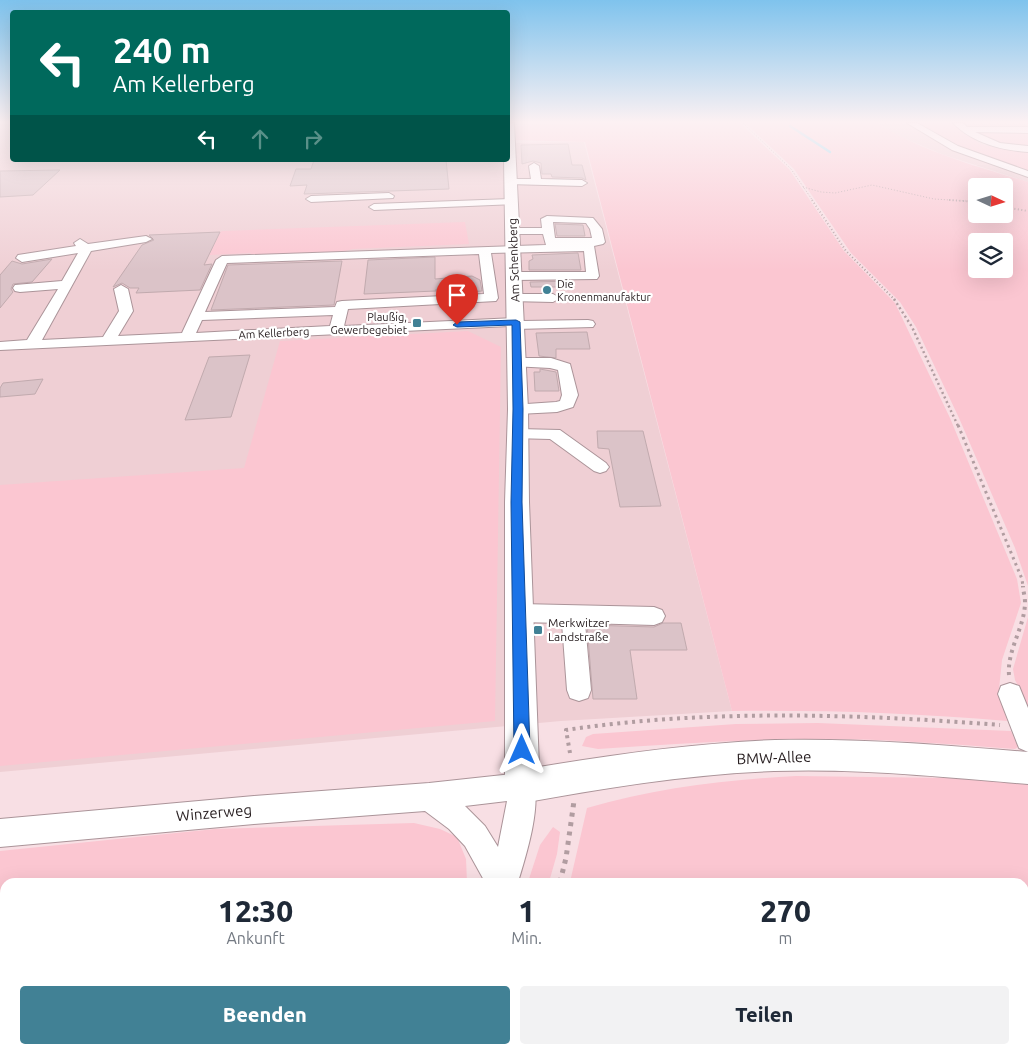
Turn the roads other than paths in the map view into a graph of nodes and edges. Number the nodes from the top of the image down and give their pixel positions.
1 (511, 172) edge
2 (535, 172) edge
3 (511, 182) junction
4 (536, 182) junction
5 (582, 183) dead end
6 (311, 199) dead end
7 (512, 202) junction
8 (427, 205) junction
9 (374, 207) dead end
10 (513, 231) junction
11 (548, 231) dead end
12 (146, 240) dead end
13 (83, 246) junction
14 (513, 248) junction
15 (485, 250) junction
16 (22, 258) dead end
17 (514, 276) junction
18 (67, 285) junction
19 (20, 288) dead end
20 (121, 289) dead end
21 (515, 298) junction
22 (553, 298) dead end
23 (340, 311) junction
24 (197, 316) junction
25 (516, 324) junction
26 (588, 324) dead end
27 (336, 330) junction
28 (187, 337) junction
29 (108, 341) junction
30 (32, 344) junction
31 (0, 346) edge
32 (517, 363) junction
33 (518, 422) junction
34 (600, 468) dead end
35 (520, 613) junction
36 (573, 616) junction
37 (654, 616) dead end
38 (579, 690) dead end
39 (1010, 694) road end
40 (1025, 733) edge
41 (1028, 768) edge
42 (522, 786) junction
43 (429, 797) junction
44 (0, 833) edge
45 (501, 878) edge
46 (504, 878) edge

1 - 3 main road, Am Schenkberg
2 - 4 street
3 - 4 street
3 - 7 main road, Am Schenkberg
4 - 5 street
6 - 8 street
7 - 8 street
7 - 10 main road, Am Schenkberg
8 - 9 street
10 - 11 street
10 - 14 main road, Am Schenkberg
12 - 13 street
13 - 16 street
13 - 18 street
14 - 15 street
14 - 17 main road, Am Schenkberg
14 - 17 street
15 - 23 street
15 - 24 street
17 - 21 main road, Am Schenkberg
18 - 19 street
18 - 30 street
20 - 29 street
21 - 22 street
21 - 25 main road, Am Schenkberg
23 - 24 street
23 - 27 street
24 - 28 street
25 - 26 street, Am Kellerberg
25 - 27 street, Am Kellerberg
25 - 32 main road, Am Schenkberg
27 - 28 street, Am Kellerberg
28 - 29 street, Am Kellerberg
29 - 30 street, Am Kellerberg
30 - 31 street, Am Kellerberg
32 - 33 main road, Am Schenkberg
32 - 33 street
33 - 34 street
33 - 35 main road, Am Schenkberg
35 - 36 street
35 - 42 main road, Am Schenkberg
36 - 37 street
36 - 38 street
39 - 40 street
41 - 42 main road, BMW-Allee
42 - 43 street, Winzerweg
42 - 46 street
43 - 44 street, Winzerweg
43 - 45 street

